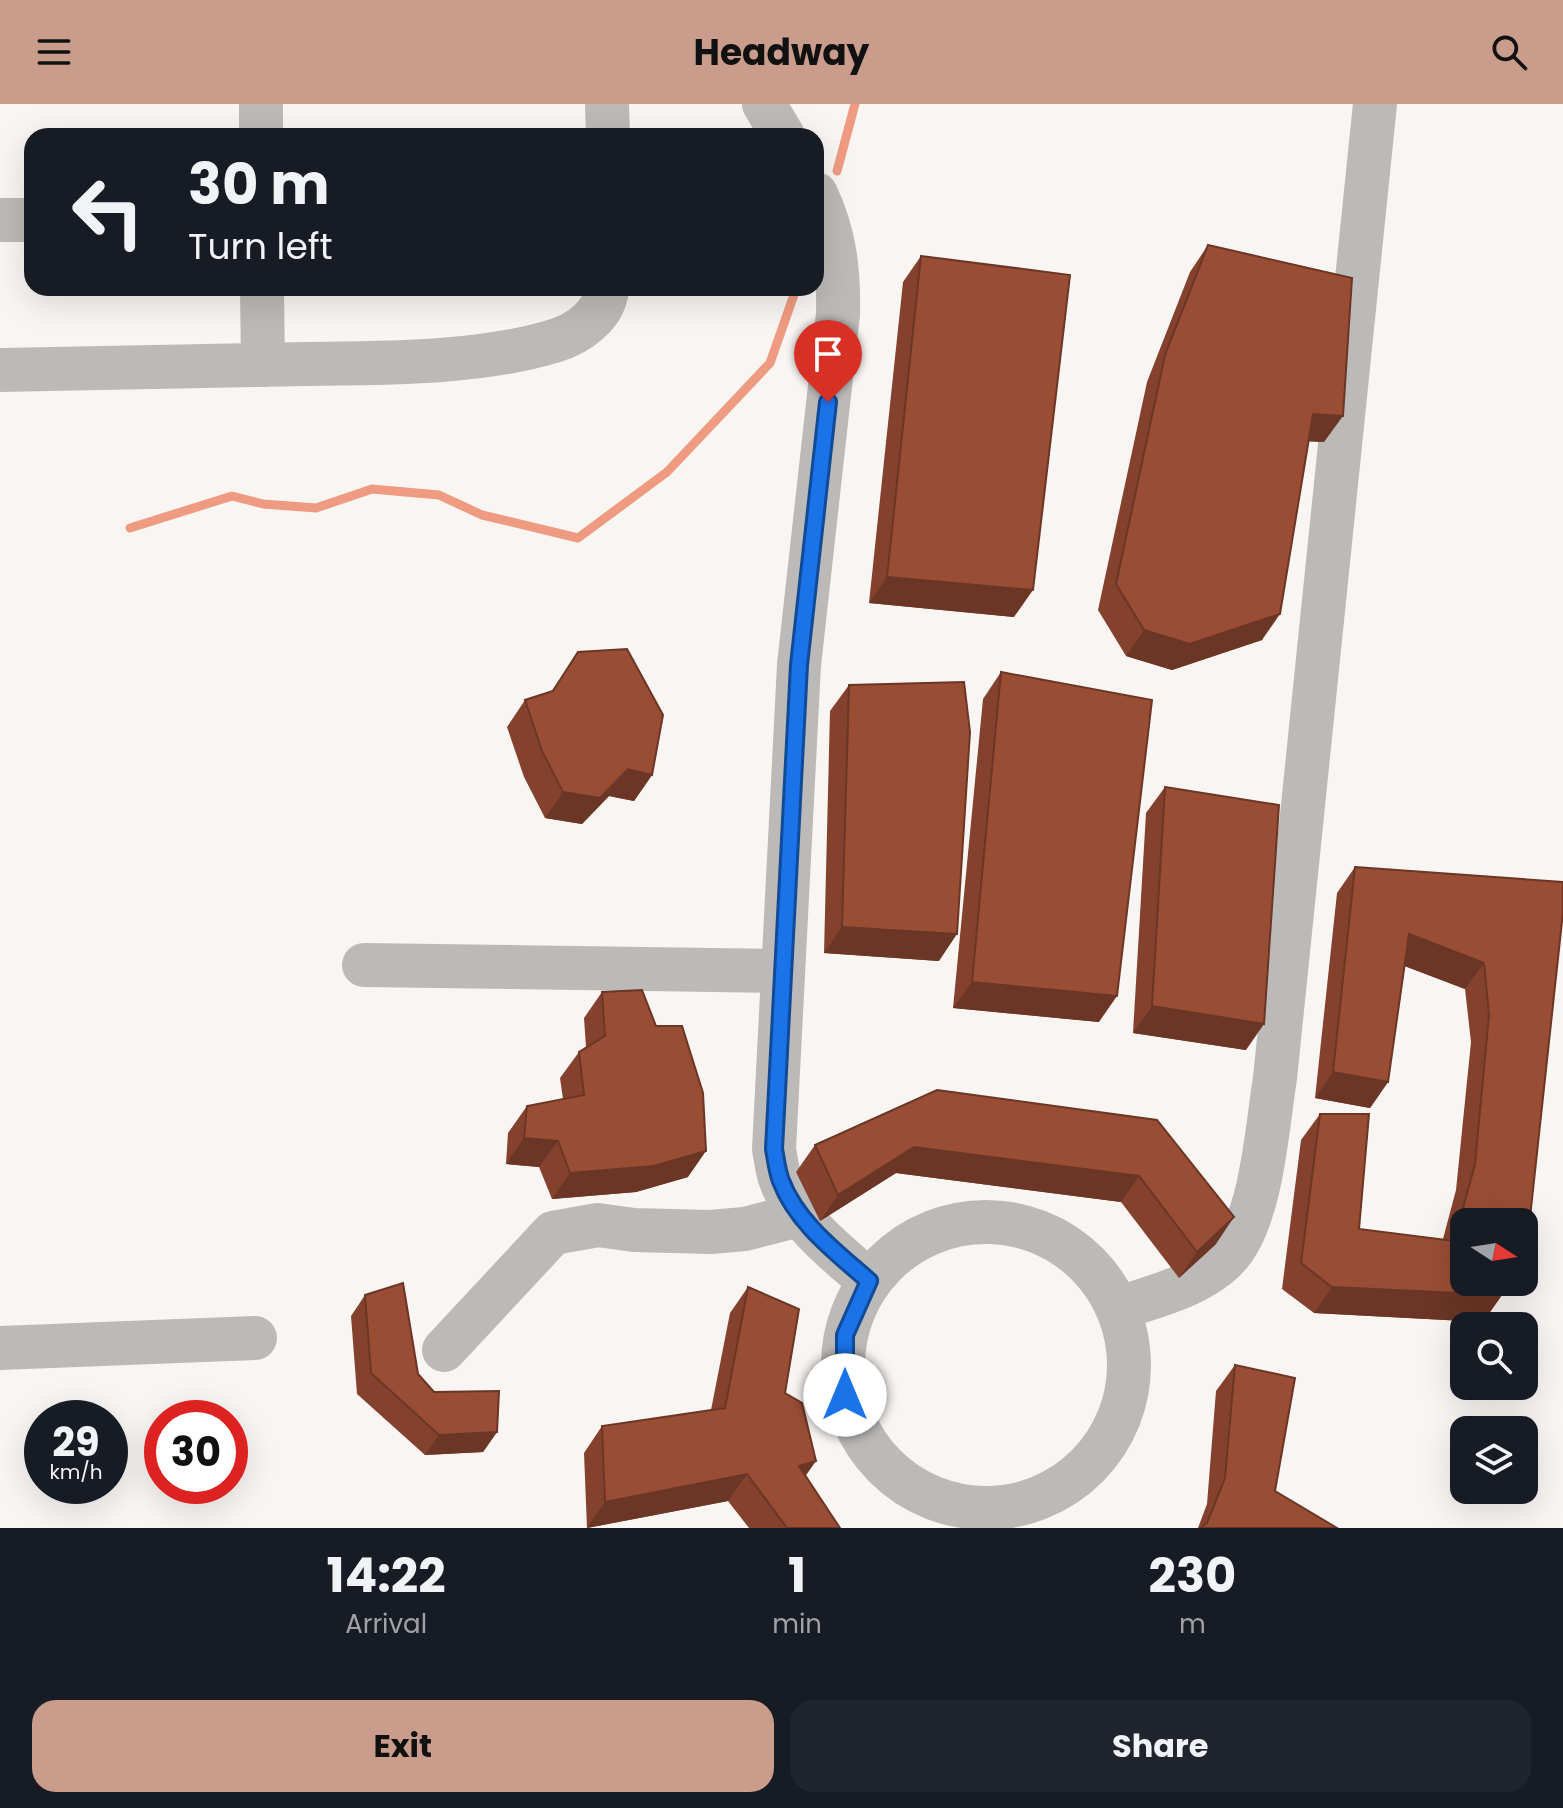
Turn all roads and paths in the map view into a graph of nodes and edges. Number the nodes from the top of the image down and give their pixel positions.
1 (261, 104) edge
2 (607, 104) edge
3 (764, 104) edge
4 (1375, 104) edge
5 (261, 128) edge
6 (608, 128) edge
7 (778, 128) edge
8 (824, 213) edge
9 (0, 220) edge
10 (24, 220) edge
11 (262, 296) edge
12 (604, 296) edge
13 (263, 365) junction
14 (0, 370) edge
15 (364, 965) dead end
16 (783, 971) junction
17 (799, 1215) junction
18 (869, 1281) junction
19 (1119, 1308) junction
20 (255, 1338) dead end
21 (0, 1348) edge
22 (444, 1350) dead end
23 (966, 1519) edge

1 - 5 street
2 - 6 street
3 - 7 street
4 - 19 street
8 - 16 street
9 - 10 street
11 - 13 street
12 - 13 street
13 - 14 street
15 - 16 street
16 - 17 street
17 - 18 street
17 - 22 street
18 - 19 street
18 - 23 street
19 - 23 street
20 - 21 street

